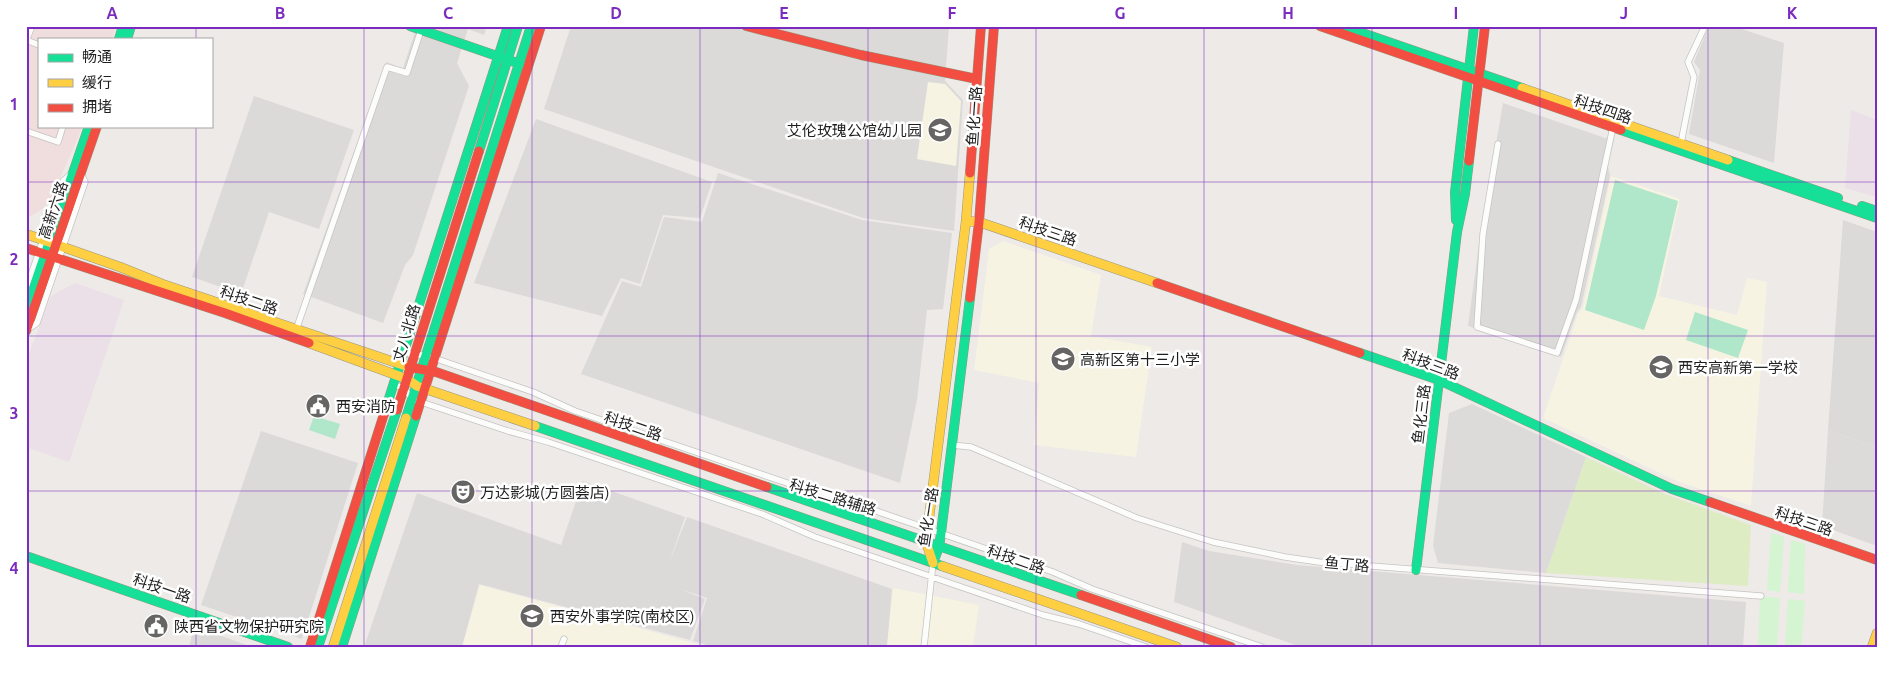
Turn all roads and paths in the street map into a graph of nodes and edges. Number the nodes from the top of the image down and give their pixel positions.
1 (32, 26) edge
2 (123, 26) edge
3 (131, 26) edge
4 (410, 26) edge
5 (508, 26) edge
6 (518, 26) edge
7 (531, 26) edge
8 (541, 26) edge
9 (746, 26) edge
10 (981, 26) edge
11 (994, 26) edge
12 (1320, 26) edge
13 (1342, 26) edge
14 (1474, 26) edge
15 (1486, 26) edge
16 (1705, 26) edge
17 (421, 30) junction
18 (119, 38) edge
19 (127, 38) edge
20 (26, 41) edge
21 (38, 45) edge
22 (498, 56) junction
23 (508, 60) junction
24 (524, 65) junction
25 (1468, 73) junction
26 (1479, 77) junction
27 (977, 79) junction
28 (1613, 126) junction
29 (62, 128) edge
30 (88, 128) edge
31 (96, 128) edge
32 (26, 131) edge
33 (1681, 143) junction
34 (1498, 144) dead end
35 (77, 172) junction
36 (1877, 211) edge
37 (1877, 218) edge
38 (966, 221) junction
39 (979, 222) junction
40 (1457, 232) junction
41 (26, 234) edge
42 (53, 243) junction
43 (26, 248) edge
44 (49, 256) junction
45 (26, 290) edge
46 (26, 310) edge
47 (26, 330) edge
48 (296, 330) junction
49 (403, 352) junction
50 (413, 355) junction
51 (430, 357) junction
52 (400, 364) junction
53 (409, 367) junction
54 (426, 369) junction
55 (1439, 380) junction
56 (401, 382) junction
57 (421, 387) junction
58 (417, 400) junction
59 (952, 445) junction
60 (927, 528) junction
61 (941, 533) junction
62 (926, 542) junction
63 (939, 547) junction
64 (26, 556) edge
65 (1877, 560) edge
66 (934, 563) junction
67 (1416, 570) junction
68 (932, 577) junction
69 (1760, 596) dead end
70 (1877, 633) edge
71 (564, 639) dead end
72 (288, 647) edge
73 (310, 647) edge
74 (318, 647) edge
75 (333, 647) edge
76 (342, 647) edge
77 (561, 647) edge
78 (924, 647) edge
79 (1146, 647) edge
80 (1177, 647) edge
81 (1231, 647) edge
82 (1262, 647) edge
83 (1872, 647) edge

1 - 20 street
2 - 18 main road
3 - 19 main road
4 - 17 main road
5 - 22 main road
6 - 23 main road, 丈八北路
7 - 24 main road, 丈八北路
8 - 24 main road
9 - 27 main road
10 - 27 main road, 鱼化一路
11 - 39 main road, 鱼化一路
12 - 25 main road, 科技四路
13 - 25 main road, 科技四路
14 - 25 main road, 鱼化三路
15 - 26 main road, 鱼化三路
16 - 33 street
17 - 22 main road
17 - 48 street
20 - 21 street
22 - 23 main road
22 - 49 main road
23 - 24 main road
23 - 50 main road, 丈八北路
24 - 51 main road, 丈八北路
25 - 26 main road, 科技四路
25 - 40 main road, 鱼化三路
26 - 28 main road, 科技四路
26 - 33 main road, 科技四路
26 - 40 main road, 鱼化三路
27 - 38 main road, 鱼化一路
28 - 34 street
28 - 37 main road, 科技四路
29 - 32 street
30 - 35 main road, 高新六路
31 - 35 main road, 高新六路
33 - 36 main road, 科技四路
35 - 42 main road, 高新六路
35 - 42 street
38 - 39 main road, 科技三路
38 - 60 main road, 鱼化一路
39 - 55 main road, 科技三路
39 - 59 main road, 鱼化一路
40 - 55 main road, 鱼化三路
41 - 42 main road, 科技二路
42 - 44 main road, 高新六路
42 - 44 street
42 - 48 main road, 科技二路
43 - 44 main road, 科技二路
44 - 45 street
44 - 46 main road, 高新六路
44 - 47 main road, 高新六路
44 - 56 main road, 科技二路
48 - 52 main road, 科技二路
49 - 50 street, 科技二路辅路
49 - 52 main road
50 - 51 street, 科技二路辅路
50 - 53 main road, 丈八北路
51 - 54 main road, 丈八北路
51 - 60 street, 科技二路辅路
52 - 53 main road, 科技二路
52 - 56 main road
53 - 54 main road, 科技二路
53 - 56 main road, 丈八北路
54 - 57 main road, 丈八北路
54 - 62 main road, 科技二路
55 - 65 main road, 科技三路
55 - 67 main road, 鱼化三路
56 - 57 main road, 科技二路
56 - 58 street
56 - 73 main road
56 - 74 main road, 丈八北路
57 - 58 main road, 丈八北路
57 - 66 main road, 科技二路
58 - 68 street
58 - 75 main road, 丈八北路
58 - 76 main road
59 - 61 main road, 鱼化一路
59 - 67 street, 鱼丁路
60 - 61 street, 科技二路辅路
60 - 62 main road, 鱼化一路
61 - 63 main road, 鱼化一路
61 - 82 street, 科技二路辅路
62 - 63 main road, 科技二路
62 - 66 main road, 鱼化一路
63 - 66 main road, 鱼化一路
63 - 81 main road, 科技二路
64 - 72 main road, 科技一路
66 - 68 street
66 - 80 main road, 科技二路
67 - 69 street, 鱼丁路
68 - 78 street
68 - 79 street
70 - 83 main road
71 - 77 street

